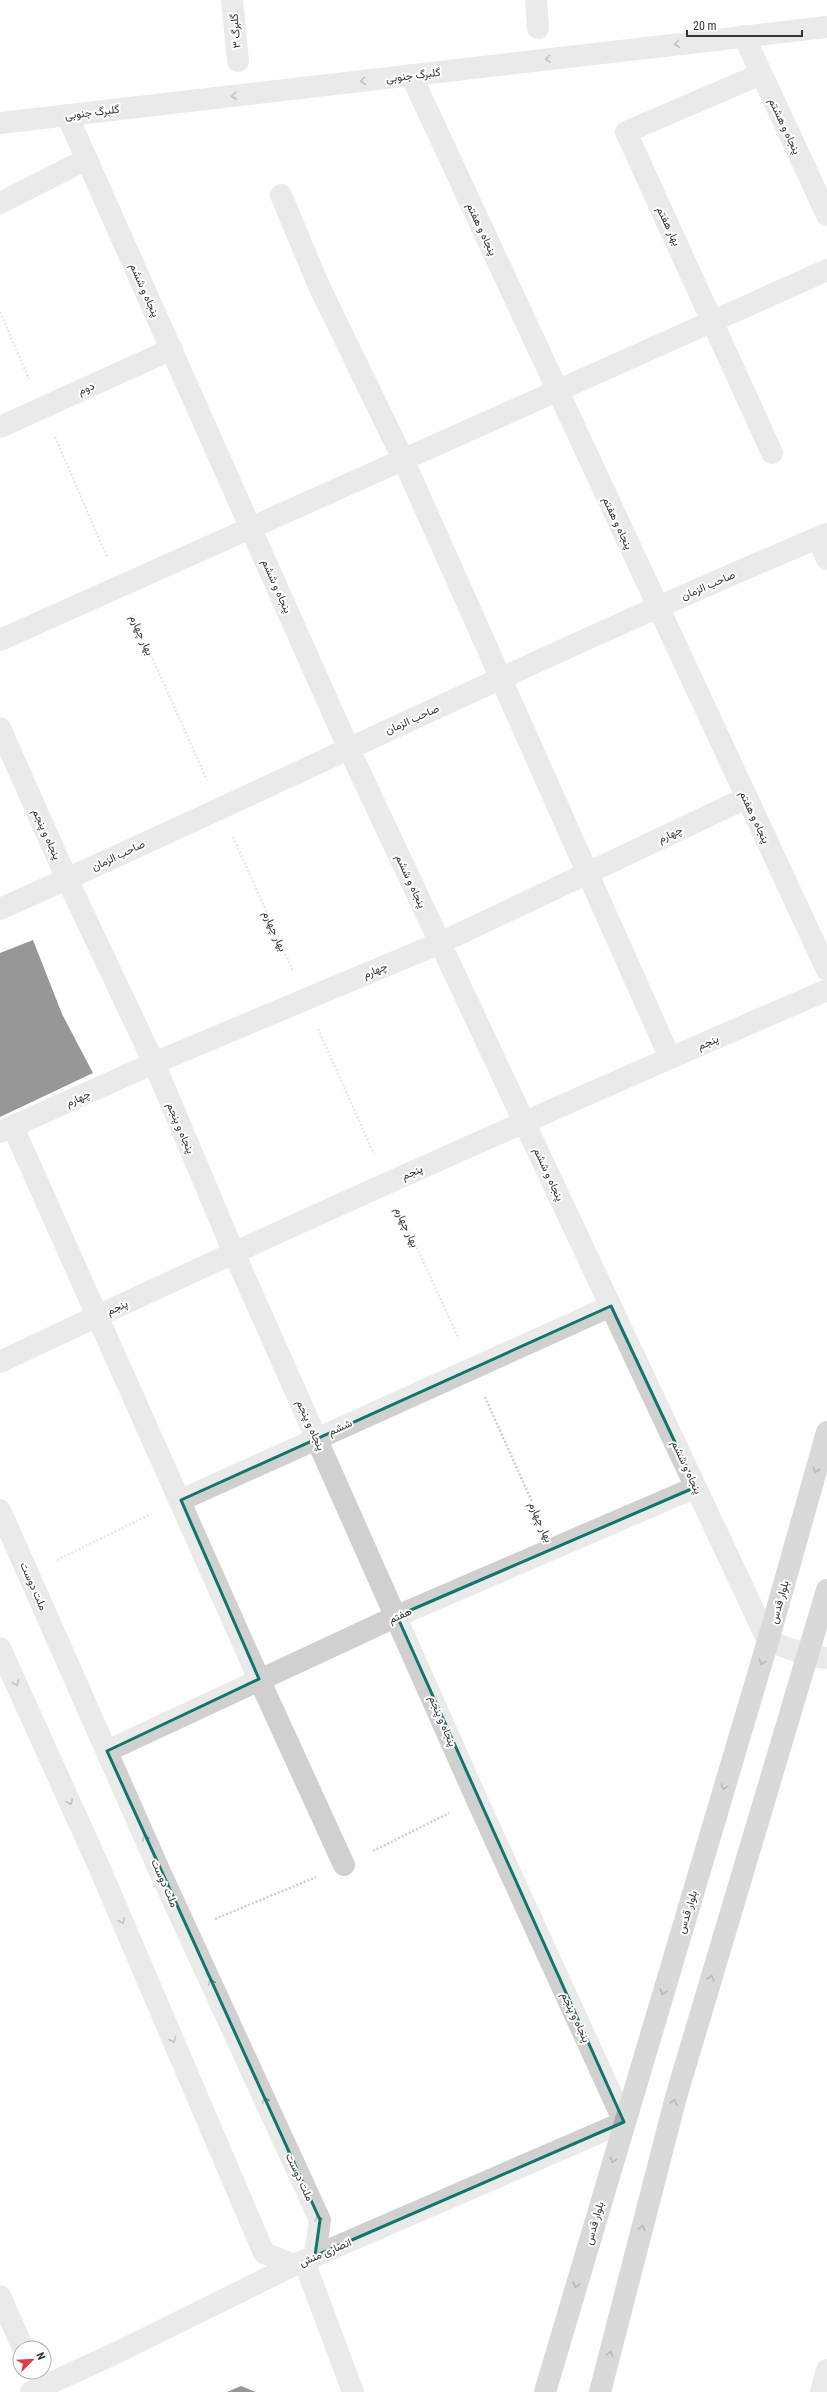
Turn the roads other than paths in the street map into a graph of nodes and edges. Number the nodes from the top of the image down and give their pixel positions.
1 (232, 0) edge
2 (536, 0) edge
3 (827, 27) edge
4 (538, 28) dead end
5 (744, 36) junction
6 (238, 62) dead end
7 (761, 74) junction
8 (411, 75) junction
9 (67, 115) junction
10 (0, 123) edge
11 (87, 160) junction
12 (281, 196) dead end
13 (0, 203) edge
14 (827, 215) edge
15 (827, 270) edge
16 (712, 322) junction
17 (172, 349) junction
18 (556, 390) junction
19 (0, 427) edge
20 (772, 453) dead end
21 (403, 459) junction
22 (251, 527) junction
23 (822, 536) edge
24 (827, 558) edge
25 (657, 607) junction
26 (0, 640) edge
27 (500, 680) junction
28 (0, 728) edge
29 (348, 748) junction
30 (746, 798) junction
31 (587, 874) junction
32 (67, 879) junction
33 (0, 909) edge
34 (440, 943) junction
35 (827, 970) edge
36 (827, 990) edge
37 (670, 1058) junction
38 (154, 1063) junction
39 (524, 1121) junction
40 (6, 1130) edge
41 (234, 1252) junction
42 (611, 1306) junction
43 (97, 1316) junction
44 (0, 1362) edge
45 (827, 1432) edge
46 (316, 1438) junction
47 (696, 1486) junction
48 (181, 1500) junction
49 (0, 1510) edge
50 (827, 1590) edge
51 (397, 1616) junction
52 (768, 1641) junction
53 (0, 1648) edge
54 (817, 1656) edge
55 (259, 1680) junction
56 (107, 1752) junction
57 (344, 1865) dead end
58 (624, 2122) junction
59 (304, 2261) junction
60 (0, 2296) edge
61 (19, 2340) edge
62 (827, 2370) edge
63 (35, 2384) edge
64 (353, 2392) edge
65 (545, 2392) edge
66 (600, 2392) edge
67 (821, 2392) edge

1 - 6 street, گلبرگ ۳
2 - 4 street
3 - 5 street, گلبرگ جنوبی
5 - 7 street, پنجاه و هشتم
5 -> 8 street, گلبرگ جنوبی
7 - 14 street, پنجاه و هشتم
7 - 16 street, بهار هفتم
8 -> 9 street, گلبرگ جنوبی
8 - 18 street, پنجاه و هفتم
9 - 10 street, گلبرگ جنوبی
9 - 11 street, پنجاه و ششم
11 - 13 street
11 - 17 street, پنجاه و ششم
12 - 21 street
15 - 16 street
16 - 18 street
16 - 20 street, بهار هفتم
17 - 19 street, دوم
17 - 22 street, پنجاه و ششم
18 - 21 street
18 - 25 street, پنجاه و هفتم
21 - 22 street
21 - 27 street
22 - 26 street
22 - 29 street, پنجاه و ششم
23 - 24 street
23 - 25 street, صاحب الزمان
25 - 27 street, صاحب الزمان
25 - 30 street, پنجاه و هفتم
27 - 29 street, صاحب الزمان
27 - 31 street
28 - 32 street, پنجاه و پنجم
29 - 32 street, صاحب الزمان
29 - 34 street, پنجاه و ششم
30 - 31 street, چهارم
30 - 35 street, پنجاه و هفتم
31 - 34 street, چهارم
31 - 37 street
32 - 33 street, صاحب الزمان
32 - 38 street, پنجاه و پنجم
34 - 38 street, چهارم
34 - 39 street, پنجاه و ششم
36 - 37 street, پنجم
37 - 39 street, پنجم
38 - 40 street, چهارم
38 - 41 street, پنجاه و پنجم
39 - 41 street, پنجم
39 - 42 street, پنجاه و ششم
40 - 43 street
41 - 43 street, پنجم
41 - 46 street, پنجاه و پنجم
42 - 46 street, ششم
42 - 47 street, پنجاه و ششم
43 - 44 street, پنجم
43 - 48 street
45 -> 52 main road, بلوار قدس
46 - 48 street, ششم
46 - 51 street, پنجاه و پنجم
47 - 51 street, هفتم
47 - 52 street, پنجاه و ششم
48 - 55 street
49 - 56 street, ملت دوست
50 - 54 main road
51 - 55 street, هفتم
51 - 58 street, پنجاه و پنجم
52 - 54 street
52 -> 58 main road, بلوار قدس
53 -> 59 street
66 -> 54 main road
55 - 56 street, هفتم
55 - 57 street
59 -> 56 street, ملت دوست
58 - 59 street, انصاری منش
58 -> 65 main road, بلوار قدس
59 - 63 street, انصاری منش
59 - 64 street
60 - 61 street
62 - 67 street

